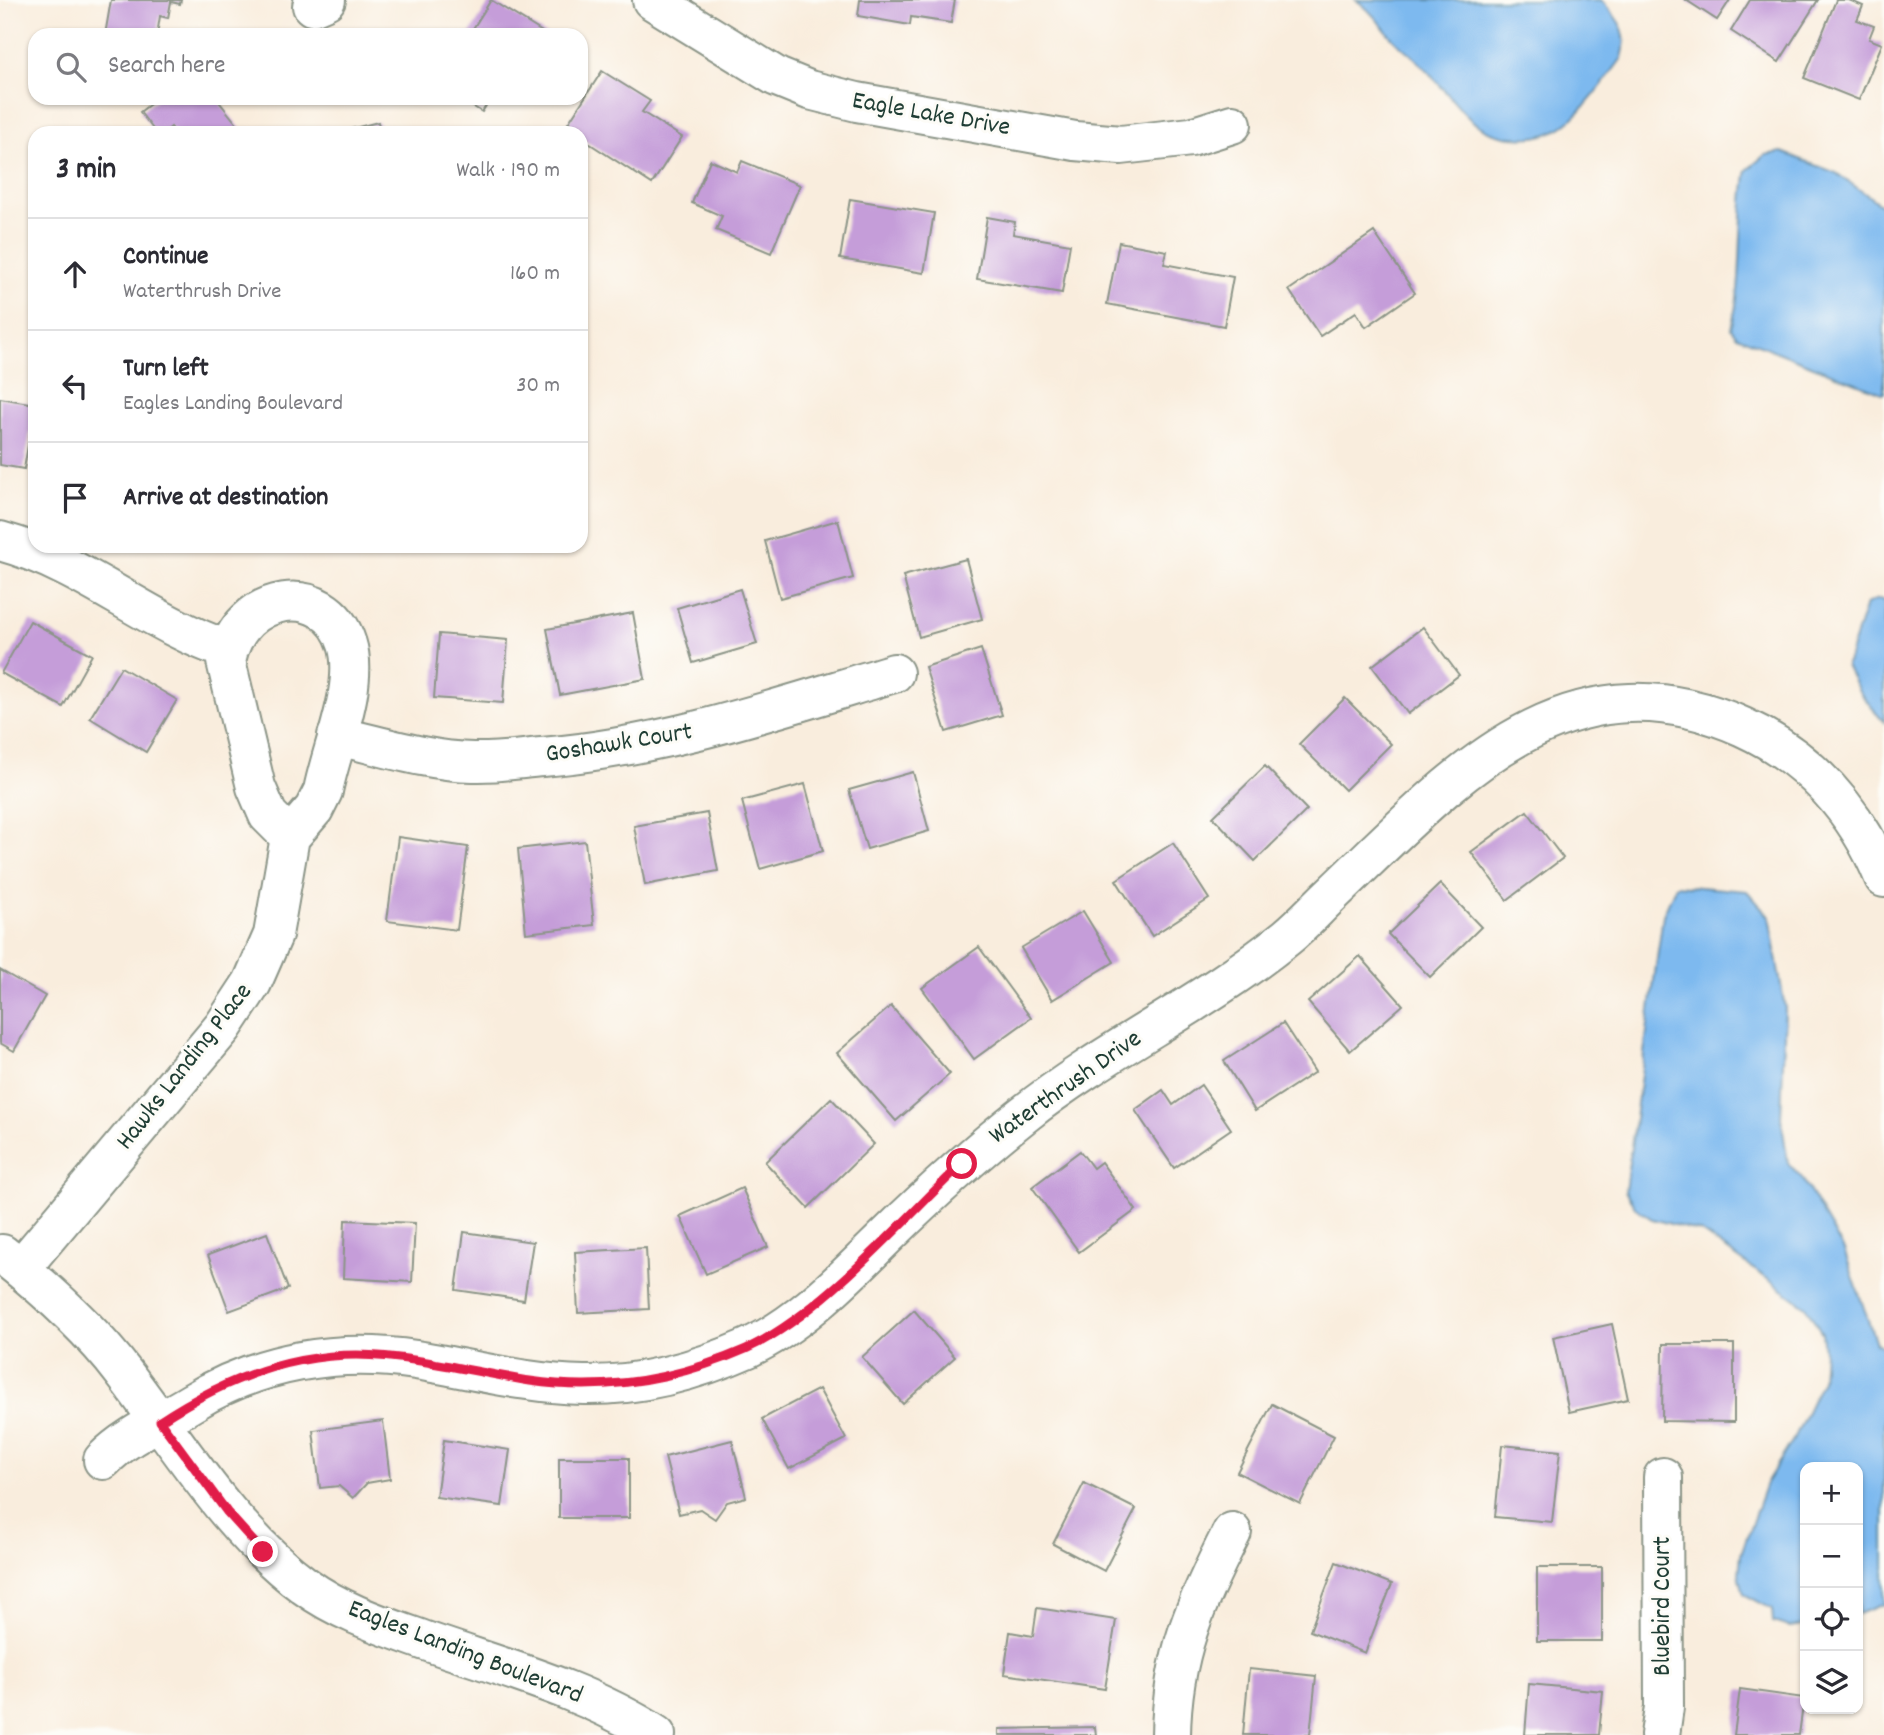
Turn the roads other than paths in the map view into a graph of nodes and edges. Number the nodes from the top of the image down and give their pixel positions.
1 (652, 0) edge
2 (1232, 124) dead end
3 (0, 541) edge
4 (28, 551) edge
5 (34, 553) edge
6 (228, 650) junction
7 (894, 673) dead end
8 (337, 736) junction
9 (290, 837) junction
10 (1884, 878) edge
11 (10, 1260) edge
12 (160, 1421) junction
13 (103, 1460) dead end
14 (1663, 1477) dead end
15 (1232, 1532) dead end
16 (656, 1735) edge
17 (1171, 1735) edge
18 (1660, 1735) edge

1 - 2 street, Eagle Lake Drive
3 - 4 street
5 - 6 street
6 - 8 street
6 - 9 street
7 - 8 street, Goshawk Court
8 - 9 street
9 - 11 street, Hawks Landing Place
10 - 12 street, Waterthrush Drive
11 - 12 street, Eagles Landing Boulevard
12 - 13 street, Waterthrush Drive
12 - 16 street, Eagles Landing Boulevard
14 - 18 street, Bluebird Court
15 - 17 street

